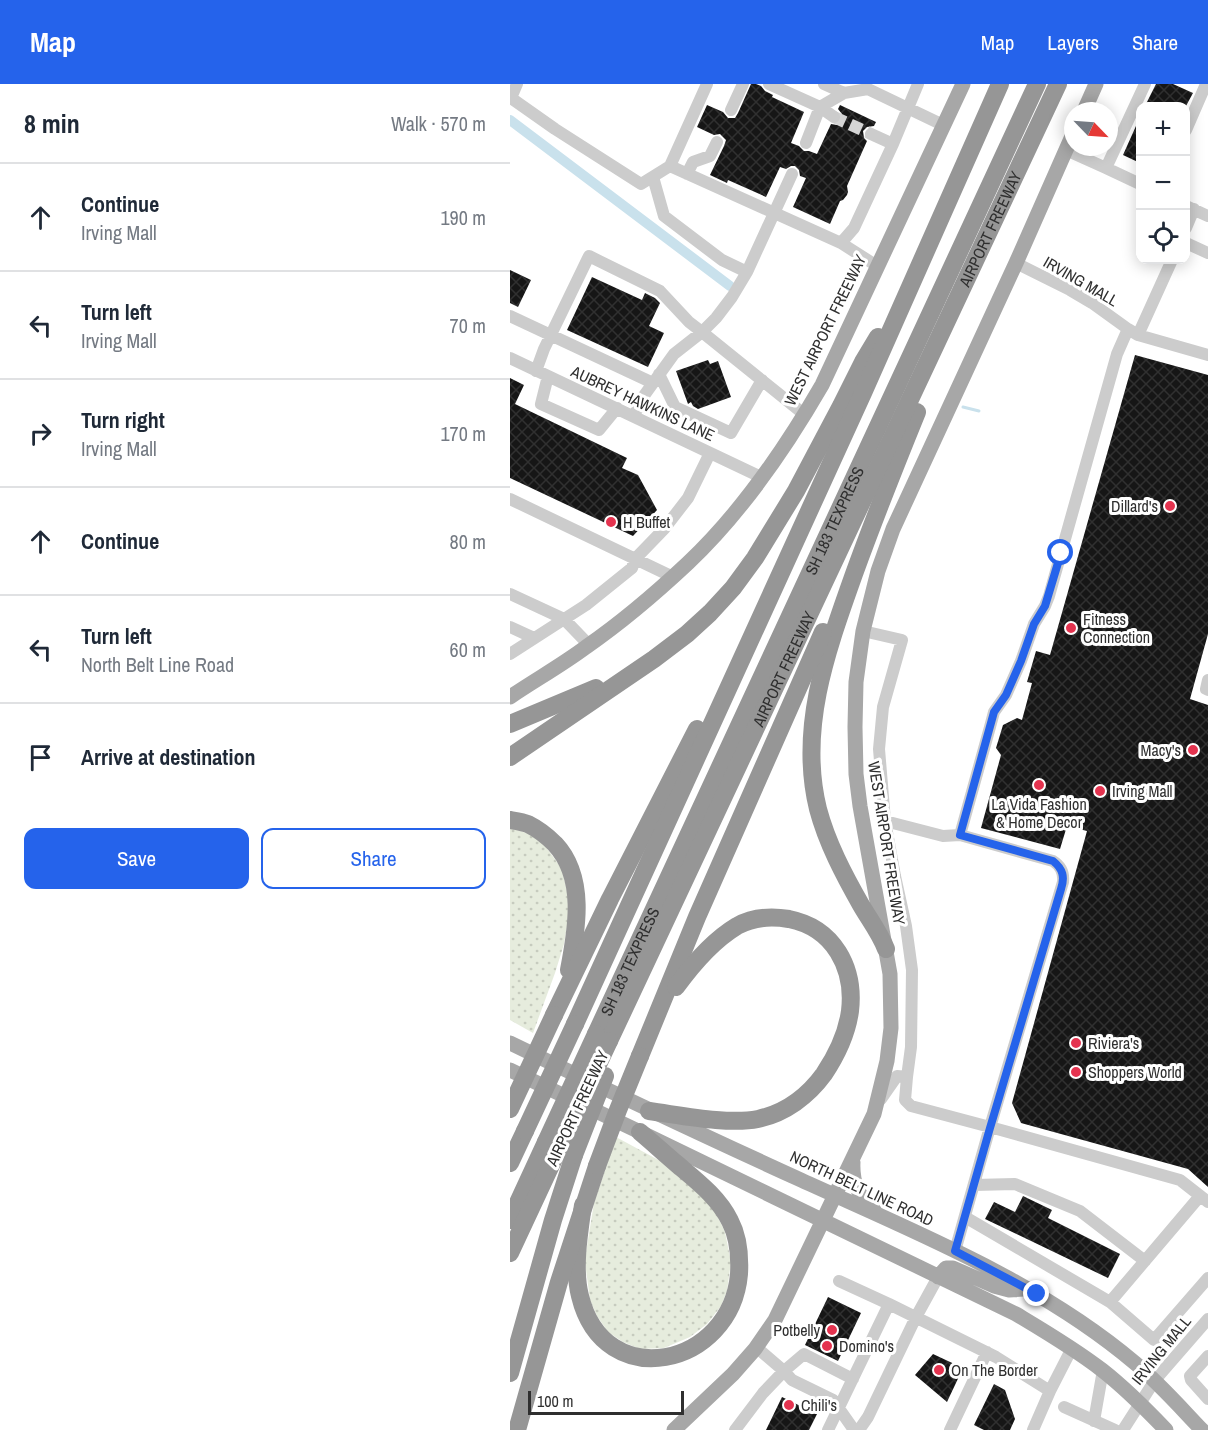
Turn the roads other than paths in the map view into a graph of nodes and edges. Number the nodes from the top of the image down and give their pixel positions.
1 (517, 84) edge
2 (707, 84) edge
3 (743, 84) edge
4 (769, 84) edge
5 (824, 84) edge
6 (918, 84) edge
7 (963, 84) edge
8 (1000, 84) edge
9 (1025, 84) edge
10 (1036, 84) edge
11 (1058, 84) edge
12 (1096, 84) edge
13 (1145, 84) edge
14 (1206, 84) edge
15 (844, 93) junction
16 (1088, 102) edge
17 (820, 107) junction
18 (907, 108) junction
19 (731, 110) dead end
20 (834, 117) tunnel mouth
21 (1190, 118) edge
22 (943, 125) junction
23 (871, 134) tunnel mouth
24 (717, 142) dead end
25 (806, 143) dead end
26 (892, 144) junction
27 (1064, 155) edge
28 (1079, 156) edge
29 (670, 166) junction
30 (1106, 168) junction
31 (687, 174) junction
32 (792, 174) dead end
33 (653, 177) junction
34 (1136, 182) edge
35 (1008, 194) junction
36 (1190, 207) edge
37 (774, 212) junction
38 (1208, 216) edge
39 (841, 243) junction
40 (1190, 245) edge
41 (1208, 253) edge
42 (1016, 263) junction
43 (1170, 264) edge
44 (877, 266) junction
45 (747, 273) junction
46 (916, 274) junction
47 (510, 316) edge
48 (702, 332) junction
49 (1133, 332) junction
50 (550, 335) junction
51 (1208, 355) edge
52 (510, 358) edge
53 (536, 370) junction
54 (548, 376) junction
55 (656, 379) junction
56 (762, 380) junction
57 (617, 408) junction
58 (805, 415) junction
59 (634, 416) junction
60 (710, 453) junction
61 (763, 478) junction
62 (510, 499) edge
63 (875, 516) junction
64 (635, 559) junction
65 (673, 577) junction
66 (510, 594) edge
67 (564, 620) junction
68 (510, 627) edge
69 (862, 631) junction
70 (534, 638) junction
71 (751, 639) junction
72 (589, 645) junction
73 (510, 654) edge
74 (654, 659) junction
75 (1208, 680) edge
76 (1208, 690) edge
77 (510, 697) edge
78 (510, 724) edge
79 (510, 757) edge
80 (510, 820) edge
81 (885, 821) junction
82 (960, 835) junction
83 (886, 949) junction
84 (563, 997) junction
85 (660, 1011) junction
86 (597, 1035) junction
87 (510, 1043) edge
88 (510, 1070) edge
89 (907, 1077) junction
90 (510, 1109) edge
91 (650, 1111) junction
92 (874, 1114) junction
93 (990, 1128) junction
94 (640, 1132) junction
95 (548, 1143) junction
96 (853, 1158) junction
97 (510, 1163) edge
98 (974, 1185) junction
99 (835, 1196) junction
100 (510, 1197) edge
101 (1204, 1199) edge
102 (583, 1205) junction
103 (880, 1215) junction
104 (965, 1217) junction
105 (824, 1220) junction
106 (510, 1221) edge
107 (955, 1251) junction
108 (510, 1253) edge
109 (1145, 1261) junction
110 (938, 1277) junction
111 (1208, 1278) edge
112 (839, 1281) dead end
113 (1027, 1289) junction
114 (1110, 1302) junction
115 (889, 1304) junction
116 (916, 1317) junction
117 (1208, 1319) edge
118 (756, 1347) junction
119 (1072, 1348) junction
120 (987, 1352) junction
121 (1208, 1356) edge
122 (784, 1371) junction
123 (1103, 1371) junction
124 (510, 1373) edge
125 (853, 1379) junction
126 (1155, 1380) junction
127 (1050, 1391) junction
128 (1208, 1400) edge
129 (1140, 1403) junction
130 (1064, 1407) dead end
131 (839, 1408) junction
132 (1094, 1421) junction
133 (518, 1430) edge
134 (674, 1430) edge
135 (735, 1430) edge
136 (828, 1430) edge
137 (854, 1430) edge
138 (859, 1430) edge
139 (950, 1430) edge
140 (1033, 1430) edge
141 (1115, 1430) edge
142 (1124, 1430) edge
143 (1166, 1430) edge
144 (1202, 1430) edge

1 - 33 street
2 - 29 street
3 - 19 street
4 - 17 street
5 - 15 street
6 - 18 street
7 - 22 main road, WEST AIRPORT FREEWAY
8 - 46 highway, AIRPORT FREEWAY
9 - 86 highway, SH 183 TEXPRESS
10 - 86 highway, SH 183 TEXPRESS
11 - 35 highway, AIRPORT FREEWAY
12 - 16 main road
13 - 30 street
14 - 21 street
15 - 17 street
15 - 18 street
17 - 20 street
17 - 25 street
18 - 22 street
18 - 26 street
22 - 44 main road, WEST AIRPORT FREEWAY
23 - 26 street
24 - 31 street
26 - 39 street
27 - 42 main road, WEST AIRPORT FREEWAY
28 - 30 street
29 - 31 street
29 - 33 street
30 - 34 street
31 - 37 street
32 - 37 street
33 - 45 street
35 - 63 highway
35 - 86 highway, AIRPORT FREEWAY
36 - 38 street
37 - 39 street
37 - 45 street
39 - 44 street
40 - 41 street
42 - 49 street, IRVING MALL
42 - 69 main road, WEST AIRPORT FREEWAY
43 - 49 street
44 - 58 main road, WEST AIRPORT FREEWAY
45 - 48 street
46 - 71 highway, AIRPORT FREEWAY
46 - 74 highway
47 - 50 street
48 - 50 street
48 - 55 street
48 - 56 street
49 - 51 street, IRVING MALL
49 - 82 street
50 - 53 street
50 - 55 street
52 - 53 street, AUBREY HAWKINS LANE
53 - 54 street, AUBREY HAWKINS LANE
54 - 57 street, AUBREY HAWKINS LANE
54 - 57 street
55 - 56 street
55 - 59 street
56 - 58 street
57 - 59 street, AUBREY HAWKINS LANE
58 - 61 main road, WEST AIRPORT FREEWAY
59 - 60 street, AUBREY HAWKINS LANE
60 - 61 street, AUBREY HAWKINS LANE
60 - 64 street
61 - 65 main road, WEST AIRPORT FREEWAY
62 - 64 street
63 - 83 highway
63 - 85 highway
64 - 65 street
64 - 67 street
65 - 72 main road, WEST AIRPORT FREEWAY
66 - 67 street
67 - 70 street
67 - 72 street
68 - 70 street
69 - 81 street
69 - 83 main road, WEST AIRPORT FREEWAY
70 - 73 street
71 - 84 highway
71 - 86 highway, AIRPORT FREEWAY
72 - 77 main road, WEST AIRPORT FREEWAY
74 - 78 highway
74 - 79 highway
75 - 76 street
80 - 84 highway
81 - 82 street
81 - 89 street
82 - 93 street
83 - 92 main road, WEST AIRPORT FREEWAY
84 - 90 highway, bridge
85 - 91 highway
85 - 102 highway, bridge
86 - 95 highway, bridge
86 - 95 highway, AIRPORT FREEWAY, bridge
87 - 91 main road, NORTH BELT LINE ROAD
88 - 94 main road
89 - 92 street
89 - 93 street
91 - 99 main road, NORTH BELT LINE ROAD
92 - 96 main road, WEST AIRPORT FREEWAY
93 - 98 street
93 - 101 street
94 - 102 highway
94 - 105 main road
95 - 97 highway, AIRPORT FREEWAY
95 - 100 highway
95 - 106 highway
95 - 108 highway, AIRPORT FREEWAY
95 - 124 highway
96 - 99 main road, WEST AIRPORT FREEWAY
96 - 103 main road
98 - 104 street
98 - 109 street
99 - 103 main road, NORTH BELT LINE ROAD
99 - 105 main road, WEST AIRPORT FREEWAY
101 - 109 street
102 - 133 highway
103 - 107 main road, NORTH BELT LINE ROAD
104 - 107 street
104 - 114 street
105 - 110 main road
105 - 118 main road, WEST AIRPORT FREEWAY
107 - 113 main road, NORTH BELT LINE ROAD
109 - 114 street
110 - 113 main road
110 - 116 street
110 - 119 main road
111 - 114 street
112 - 115 street
113 - 126 main road, NORTH BELT LINE ROAD
115 - 116 street
115 - 125 street
116 - 120 street
116 - 138 street
117 - 126 street, IRVING MALL
118 - 122 street
118 - 134 main road, WEST AIRPORT FREEWAY
119 - 123 main road
119 - 127 street
120 - 127 street
120 - 139 street
121 - 128 street
122 - 125 street
122 - 131 street
122 - 135 street
123 - 129 main road
123 - 132 street
125 - 131 street
126 - 129 street, IRVING MALL
126 - 144 main road, NORTH BELT LINE ROAD
127 - 140 street
129 - 142 street, IRVING MALL
129 - 143 main road
130 - 132 street
131 - 136 street
131 - 137 street
132 - 141 street

